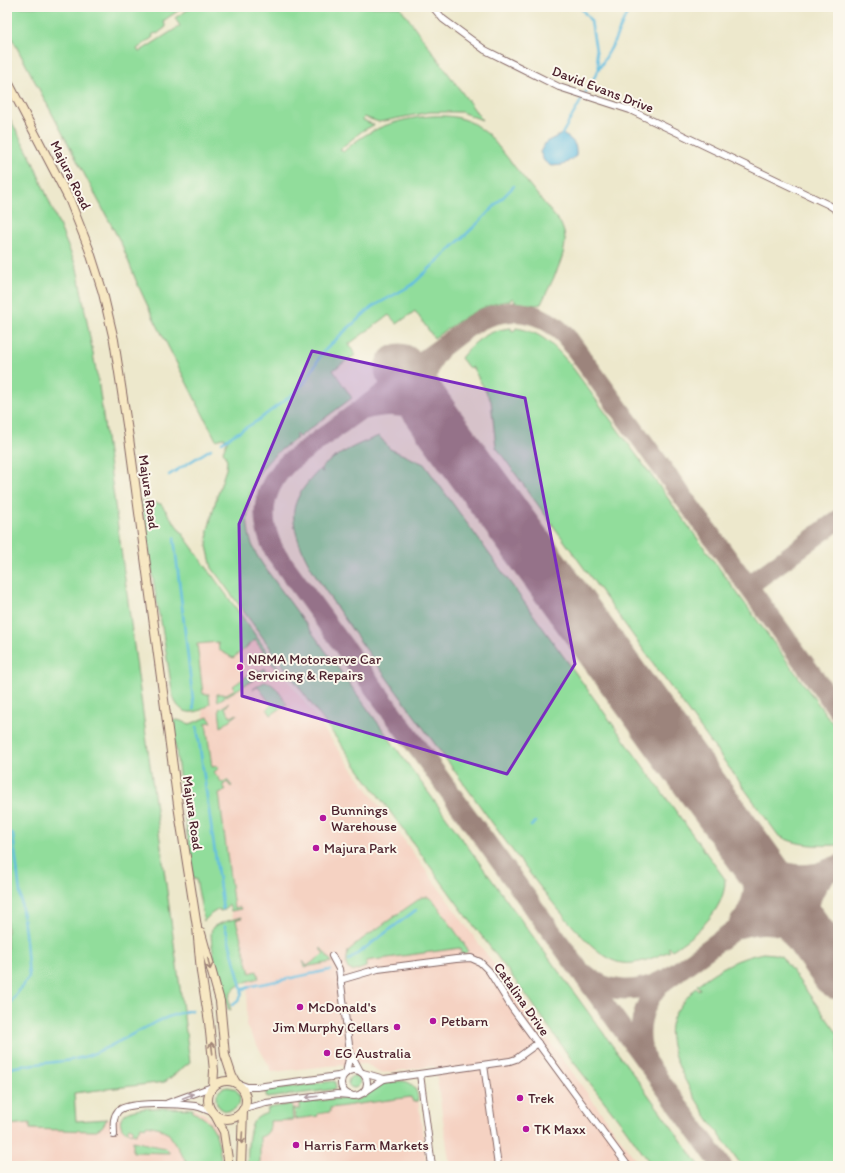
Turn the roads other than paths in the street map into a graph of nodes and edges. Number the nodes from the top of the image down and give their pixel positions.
1 (433, 7) edge
2 (7, 80) edge
3 (838, 211) edge
4 (197, 927) junction
5 (332, 956) dead end
6 (340, 980) junction
7 (538, 1043) junction
8 (350, 1052) junction
9 (484, 1065) junction
10 (361, 1072) junction
11 (345, 1074) junction
12 (420, 1074) junction
13 (384, 1079) junction
14 (238, 1083) junction
15 (213, 1087) junction
16 (363, 1092) junction
17 (350, 1095) junction
18 (163, 1104) junction
19 (243, 1110) junction
20 (213, 1113) junction
21 (114, 1135) dead end
22 (229, 1166) edge
23 (240, 1166) edge
24 (432, 1166) edge
25 (498, 1166) edge
26 (628, 1166) edge

1 - 3 street, David Evans Drive
2 - 4 main road, Majura Road
4 -> 14 main road, Majura Road
15 -> 4 main road, Majura Road
5 - 6 street
6 - 7 street, Catalina Drive
6 - 8 street
7 - 9 street
7 - 26 street, Catalina Drive
8 - 10 street
8 - 11 street
9 - 12 street
9 - 25 street
10 - 11 street
10 - 13 street
10 - 16 street
11 - 14 street
11 - 17 street
12 - 13 street
12 - 24 street
13 - 16 street
14 - 15 main road
14 - 19 main road
18 -> 15 street
15 - 20 main road
16 - 17 street
17 -> 19 street
18 - 20 street
18 - 21 street
19 - 20 main road
19 -> 23 main road
20 - 22 main road

